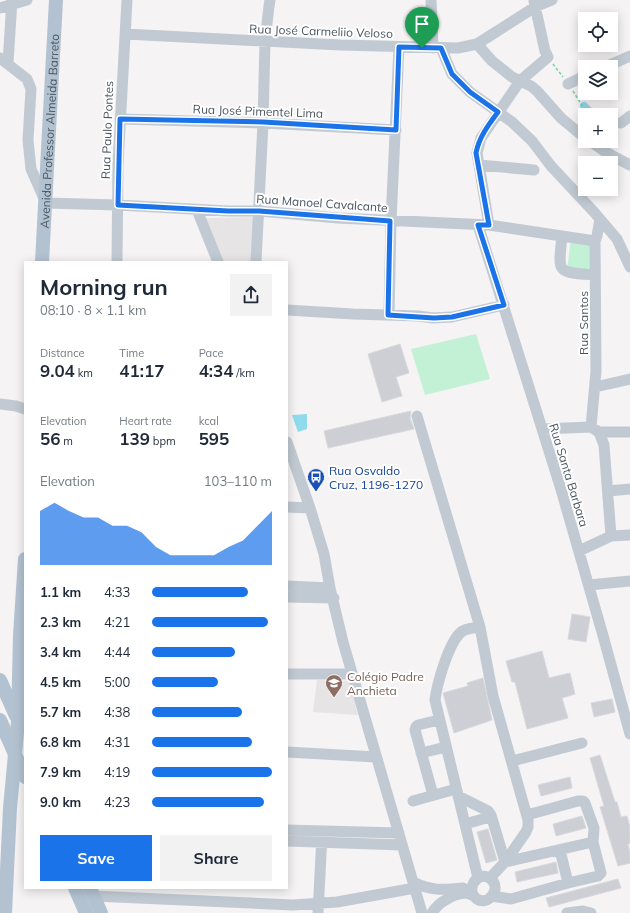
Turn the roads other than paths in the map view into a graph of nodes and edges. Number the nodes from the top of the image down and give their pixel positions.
1 (27, 0) edge
2 (56, 0) edge
3 (127, 0) edge
4 (431, 0) edge
5 (552, 0) edge
6 (12, 2) edge
7 (269, 2) edge
8 (534, 4) edge
9 (0, 8) edge
10 (125, 34) junction
11 (265, 41) junction
12 (477, 44) junction
13 (399, 47) junction
14 (437, 48) junction
15 (630, 56) edge
16 (4, 60) edge
17 (618, 61) edge
18 (578, 79) edge
19 (520, 81) junction
20 (568, 84) dead end
21 (498, 112) junction
22 (630, 116) edge
23 (120, 119) junction
24 (263, 122) junction
25 (621, 123) dead end
26 (396, 130) junction
27 (578, 132) edge
28 (600, 148) edge
29 (479, 165) junction
30 (630, 165) edge
31 (534, 170) dead end
32 (46, 203) junction
33 (118, 205) junction
34 (197, 210) junction
35 (259, 211) junction
36 (600, 219) junction
37 (390, 221) junction
38 (484, 225) junction
39 (562, 236) junction
40 (617, 239) junction
41 (595, 240) junction
42 (626, 250) edge
43 (42, 261) edge
44 (116, 261) edge
45 (218, 261) edge
46 (256, 261) edge
47 (630, 267) edge
48 (595, 275) junction
49 (504, 305) junction
50 (288, 310) edge
51 (388, 315) junction
52 (630, 379) edge
53 (595, 387) junction
54 (0, 404) edge
55 (22, 406) edge
56 (417, 416) dead end
57 (542, 429) junction
58 (595, 430) junction
59 (630, 432) edge
60 (288, 445) edge
61 (630, 490) edge
62 (608, 491) junction
63 (288, 506) edge
64 (310, 508) junction
65 (630, 535) edge
66 (611, 536) junction
67 (579, 551) junction
68 (24, 581) edge
69 (630, 581) edge
70 (589, 585) junction
71 (288, 586) edge
72 (332, 593) junction
73 (288, 597) edge
74 (480, 627) junction
75 (22, 666) edge
76 (288, 674) edge
77 (352, 674) junction
78 (0, 680) edge
79 (0, 720) edge
80 (439, 720) junction
81 (18, 722) junction
82 (630, 734) edge
83 (24, 735) edge
84 (582, 743) dead end
85 (446, 747) junction
86 (288, 752) edge
87 (422, 753) junction
88 (14, 754) junction
89 (376, 757) junction
90 (512, 761) junction
91 (24, 775) edge
92 (457, 792) junction
93 (433, 795) junction
94 (413, 801) dead end
95 (491, 815) junction
96 (527, 815) junction
97 (465, 824) junction
98 (288, 830) edge
99 (322, 831) junction
100 (398, 833) junction
101 (288, 842) edge
102 (593, 842) junction
103 (321, 843) junction
104 (402, 845) junction
105 (560, 850) junction
106 (505, 862) junction
107 (478, 878) junction
108 (490, 878) junction
109 (568, 883) junction
110 (414, 885) junction
111 (75, 889) edge
112 (3, 891) edge
113 (472, 891) junction
114 (92, 892) edge
115 (492, 896) junction
116 (318, 909) edge
117 (5, 913) edge
118 (86, 913) edge
119 (101, 913) edge
120 (422, 913) edge
121 (432, 913) edge
122 (567, 913) edge
123 (591, 913) edge

1 - 6 street
2 - 32 main road, Avenida Professor Almeida Barreto
3 - 10 street, Rua Paulo Pontes
4 - 14 street
5 - 8 street, Rua José Carmeliio Veloso
6 - 9 street
6 - 16 street
7 - 11 street
8 - 12 street, Rua José Carmeliio Veloso
8 - 19 street
10 - 11 street, Rua José Carmeliio Veloso
10 - 23 street, Rua Paulo Pontes
11 - 13 street, Rua José Carmeliio Veloso
11 - 24 street
12 - 14 street, Rua José Carmeliio Veloso
12 - 19 street
13 - 14 street, Rua José Carmeliio Veloso
13 - 26 street
14 - 21 street
15 - 17 street
16 - 32 street
18 - 20 street
19 - 21 street
19 - 27 street
21 - 29 street
21 - 36 street
22 - 25 street
23 - 24 street, Rua José Pimentel Lima
23 - 33 street, Rua Paulo Pontes
24 - 26 street, Rua José Pimentel Lima
24 - 35 street
26 - 37 street
28 - 30 street
29 - 31 street
29 - 38 street
32 - 33 street, Rua Manoel Cavalcante
32 - 43 main road, Avenida Professor Almeida Barreto
33 - 34 street, Rua Manoel Cavalcante
33 - 44 street, Rua Paulo Pontes
34 - 35 street, Rua Manoel Cavalcante
34 - 45 street
35 - 37 street, Rua Manoel Cavalcante
35 - 46 street
36 - 40 street
36 - 41 street, Rua Santos
37 - 38 street, Rua Manoel Cavalcante
37 - 51 street
38 - 39 street, Rua Manoel Cavalcante
38 - 49 street, Rua Santa Barbara
39 - 41 street, Rua Manoel Cavalcante
39 - 48 street
40 - 41 street, Rua Manoel Cavalcante
40 - 42 street
41 - 48 street, Rua Santos
42 - 47 street
48 - 53 street, Rua Santos
49 - 51 street
49 - 57 street, Rua Santa Barbara
50 - 51 street
52 - 53 street
53 - 58 street, Rua Santos
54 - 55 street
56 - 74 street
57 - 58 street
57 - 67 street, Rua Santa Barbara
58 - 59 street
58 - 62 street, Rua Santos
60 - 64 street
61 - 62 street
62 - 66 street, Rua Santos
63 - 64 street
64 - 72 street
65 - 66 street
66 - 67 street
67 - 70 street, Rua Santa Barbara
68 - 75 main road
69 - 70 street
70 - 82 street, Rua Santa Barbara
71 - 72 street
72 - 73 street
72 - 77 street
74 - 80 street
74 - 90 street
75 - 81 main road
76 - 77 street
77 - 89 street
78 - 81 main road
79 - 88 main road
80 - 85 street
80 - 87 street
81 - 83 main road
81 - 88 main road
84 - 90 street
85 - 87 street
85 - 92 street
86 - 89 street
87 - 93 street
88 - 91 main road
88 - 112 main road
89 - 100 street
90 - 96 street
92 - 93 street
92 - 95 street
92 - 97 street
93 - 94 street
95 - 97 street
95 - 106 street
96 - 102 street
96 - 106 street
97 - 107 street
98 - 99 street
99 - 100 street
99 - 103 street
100 - 104 street
101 - 103 street
102 - 105 street
102 - 109 street
103 - 104 street
103 - 116 street
104 - 110 street
105 - 106 street
105 - 109 street
106 - 108 street
107 - 108 street
107 - 113 street
108 - 115 street
109 - 115 street
110 - 113 street
110 - 116 street
110 - 120 street
111 - 118 main road
112 - 117 main road
113 - 115 street
113 - 121 street
114 - 116 street
114 - 119 main road
122 - 123 street

